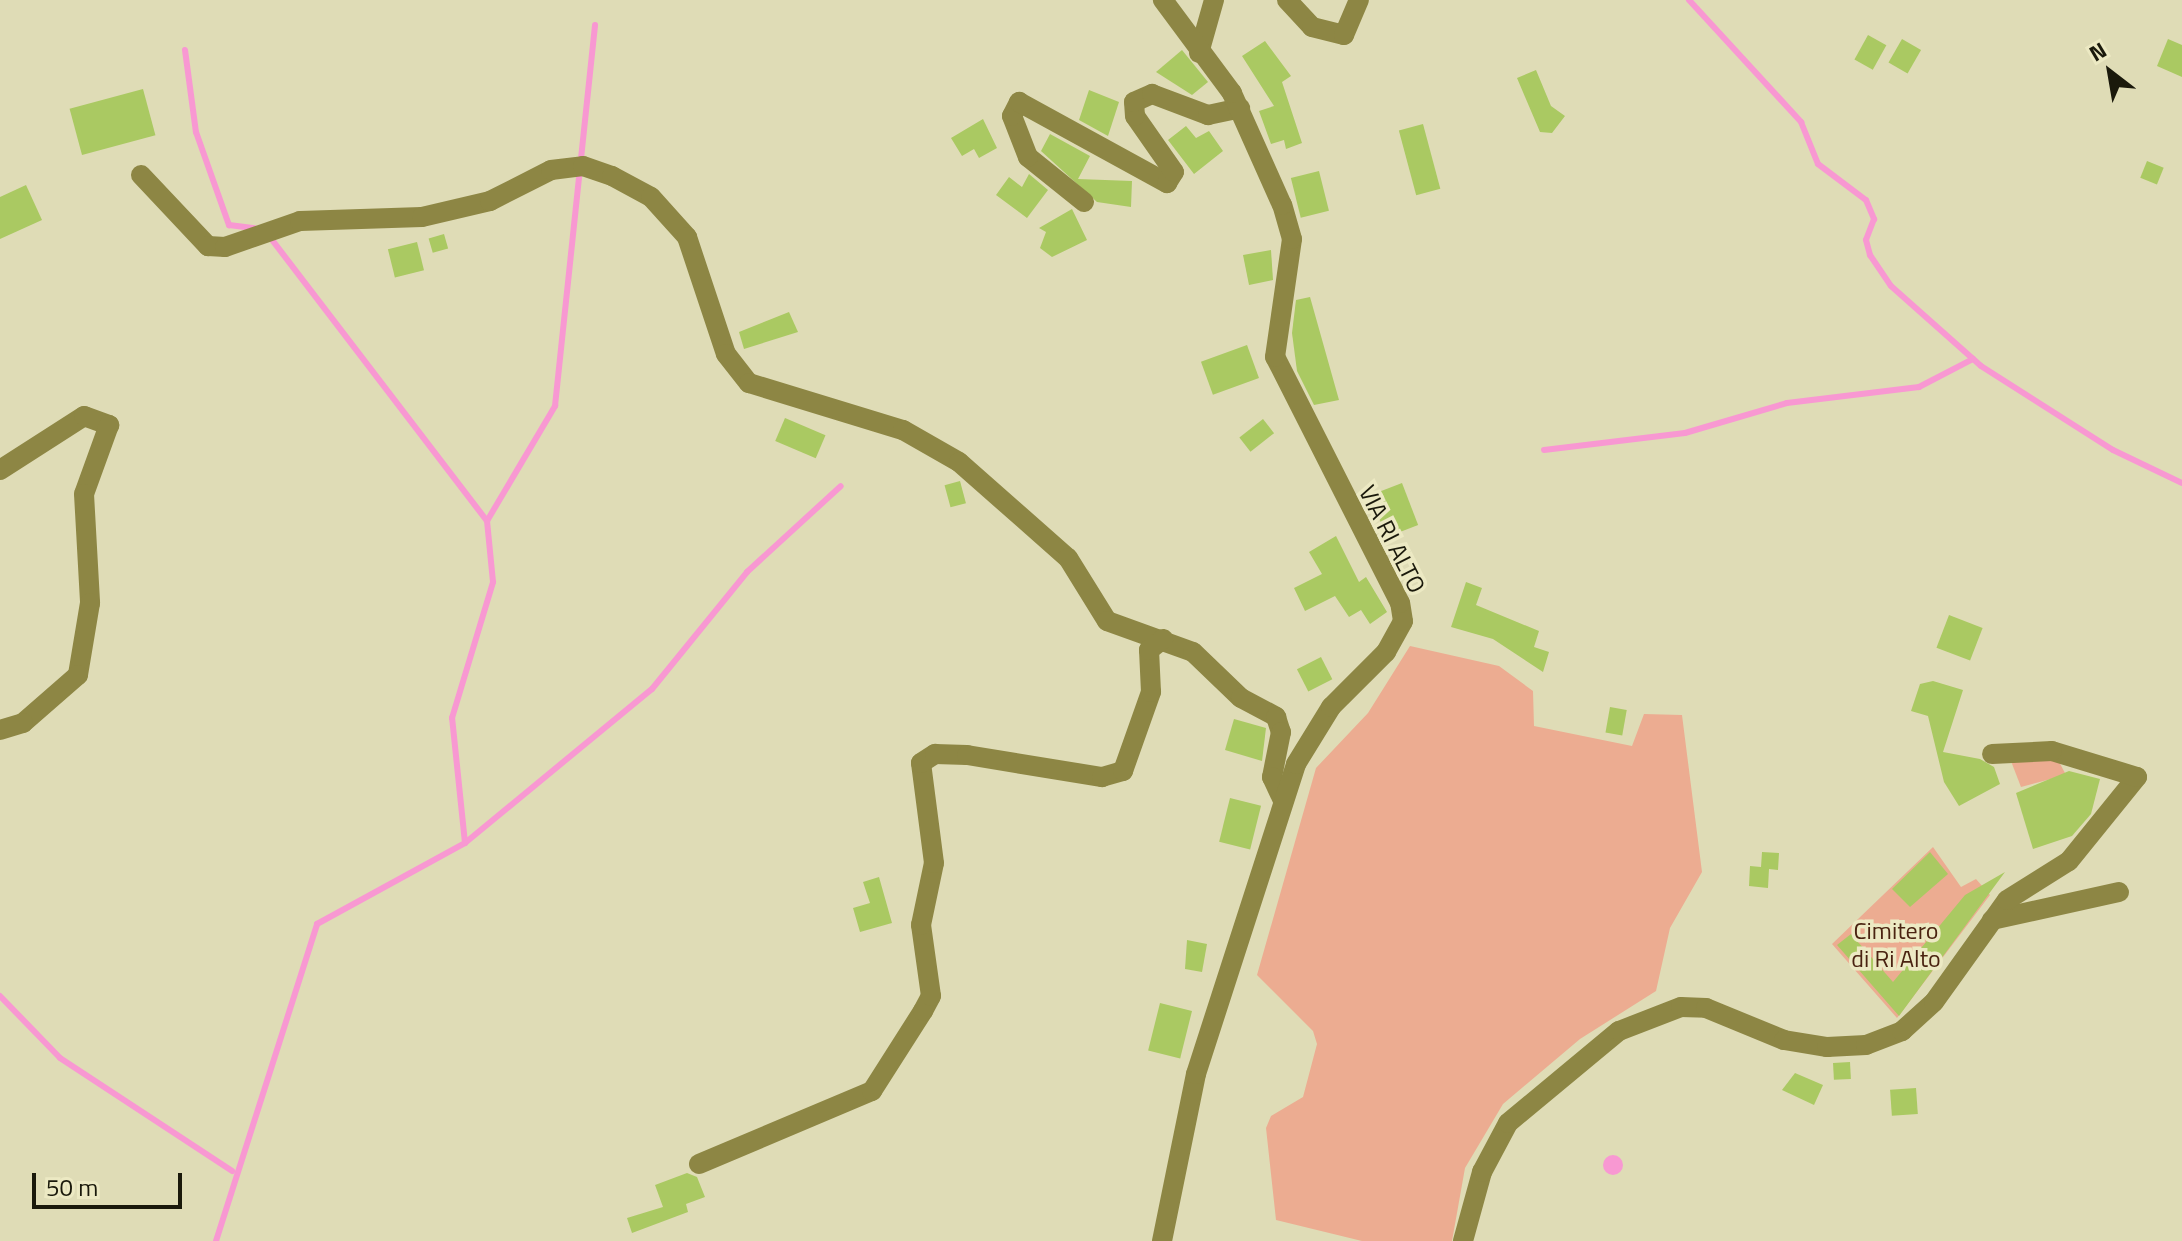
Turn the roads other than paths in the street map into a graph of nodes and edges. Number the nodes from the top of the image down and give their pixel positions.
1 (1163, 0) edge
2 (1214, 0) edge
3 (1287, 0) edge
4 (1359, 0) edge
5 (1199, 53) junction
6 (1240, 108) junction
7 (141, 175) dead end
8 (1084, 202) dead end
9 (0, 470) edge
10 (1163, 639) junction
11 (0, 730) edge
12 (1992, 754) dead end
13 (1283, 801) junction
14 (2119, 892) dead end
15 (1992, 920) junction
16 (699, 1164) dead end
17 (1162, 1241) edge
18 (1463, 1241) edge

1 - 5 street, VIA RI ALTO
2 - 5 street
3 - 4 street
5 - 6 street, VIA RI ALTO
6 - 8 street
6 - 13 street, VIA RI ALTO
7 - 10 street
9 - 11 street
10 - 13 street
10 - 16 street
12 - 15 street
13 - 17 street, VIA RI ALTO
14 - 15 street
15 - 18 street

